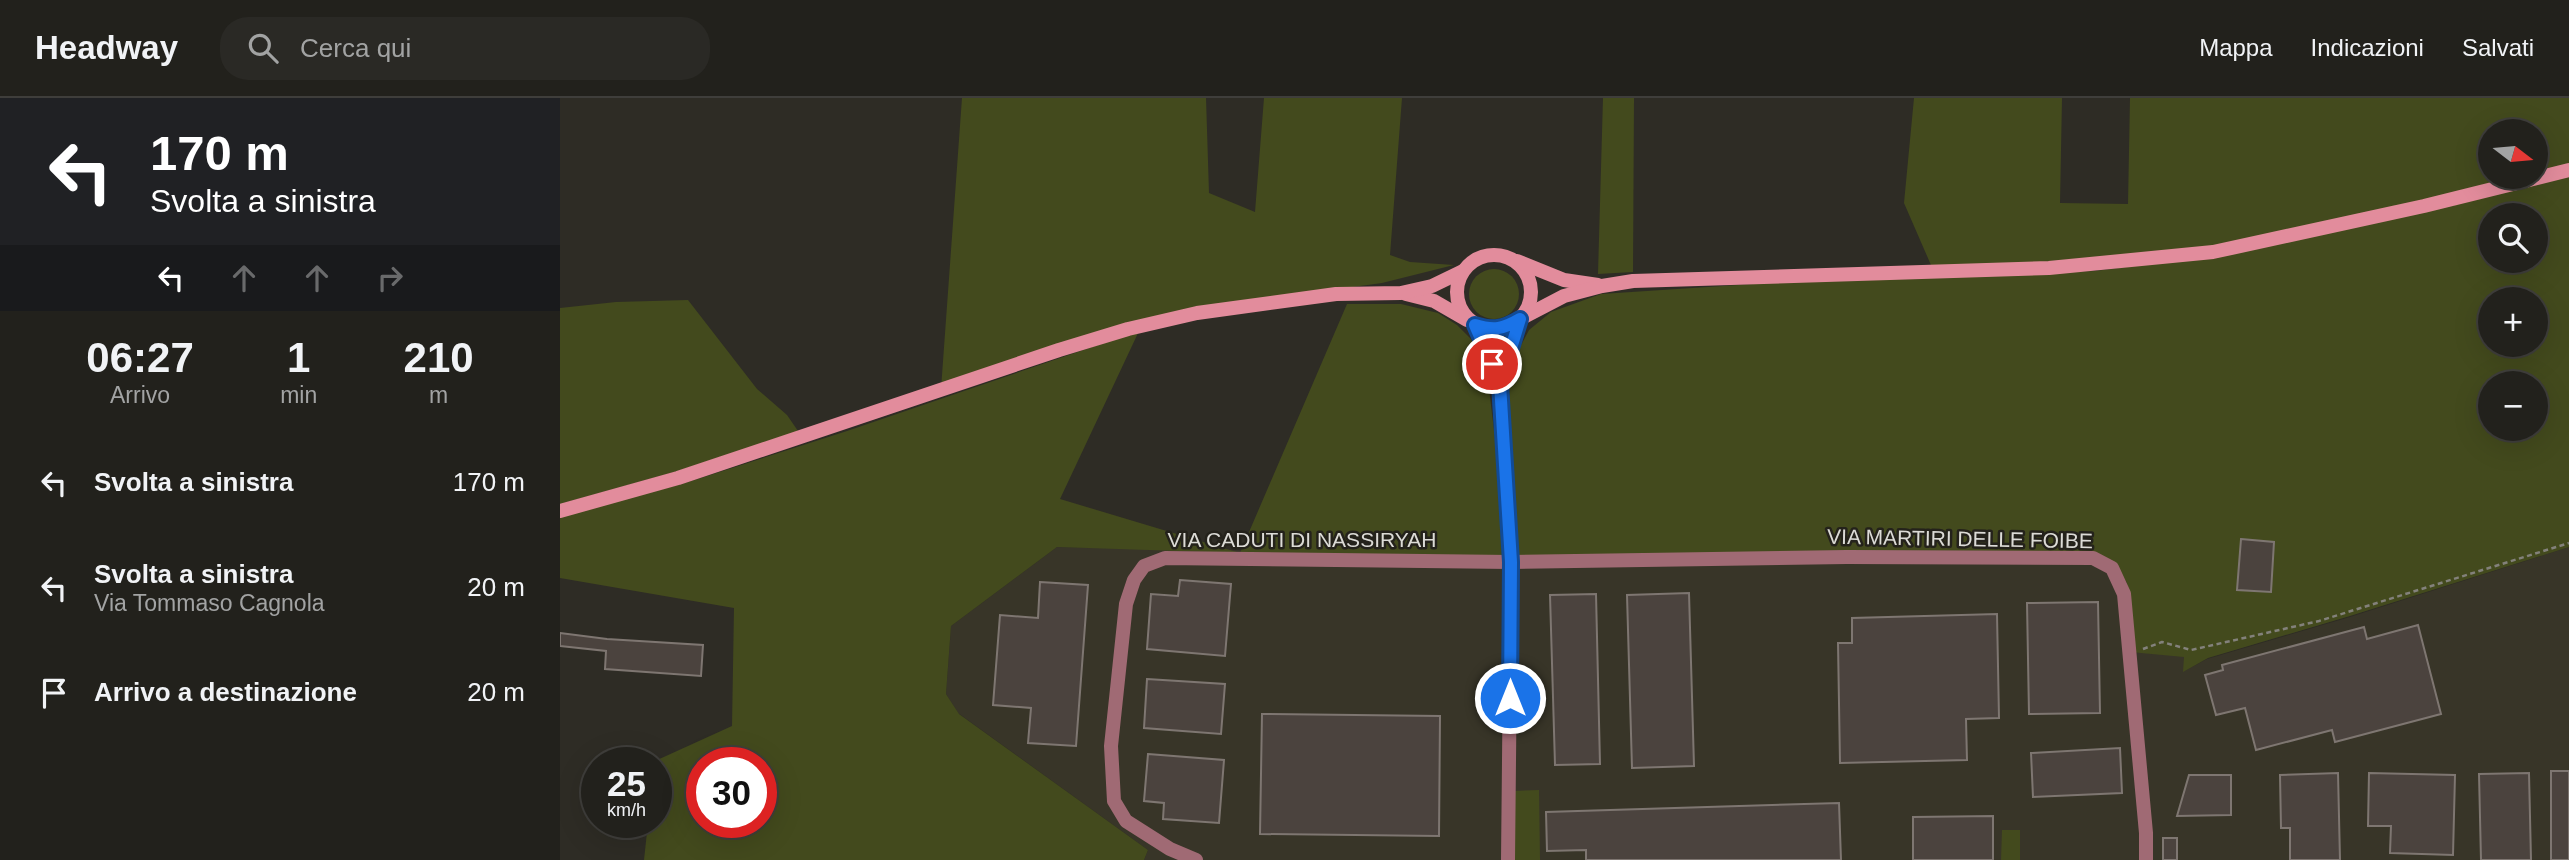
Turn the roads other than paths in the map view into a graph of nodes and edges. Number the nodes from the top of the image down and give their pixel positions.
1 (2569, 170) edge
2 (1511, 259) junction
3 (1463, 271) junction
4 (1602, 286) junction
5 (1401, 293) junction
6 (1520, 319) junction
7 (1475, 325) junction
8 (1500, 384) junction
9 (560, 511) edge
10 (1511, 562) junction
11 (1196, 860) edge
12 (1508, 860) edge
13 (2146, 860) edge

1 - 4 main road
2 - 3 main road
2 - 4 main road
2 - 6 main road
3 - 5 main road
3 - 7 main road
4 - 6 main road
5 - 7 main road
5 - 9 main road
6 - 7 main road
6 - 8 street
7 - 8 street
8 - 10 street
10 - 11 street, VIA CADUTI DI NASSIRYAH
10 - 12 street
10 - 13 street, VIA MARTIRI DELLE FOIBE

